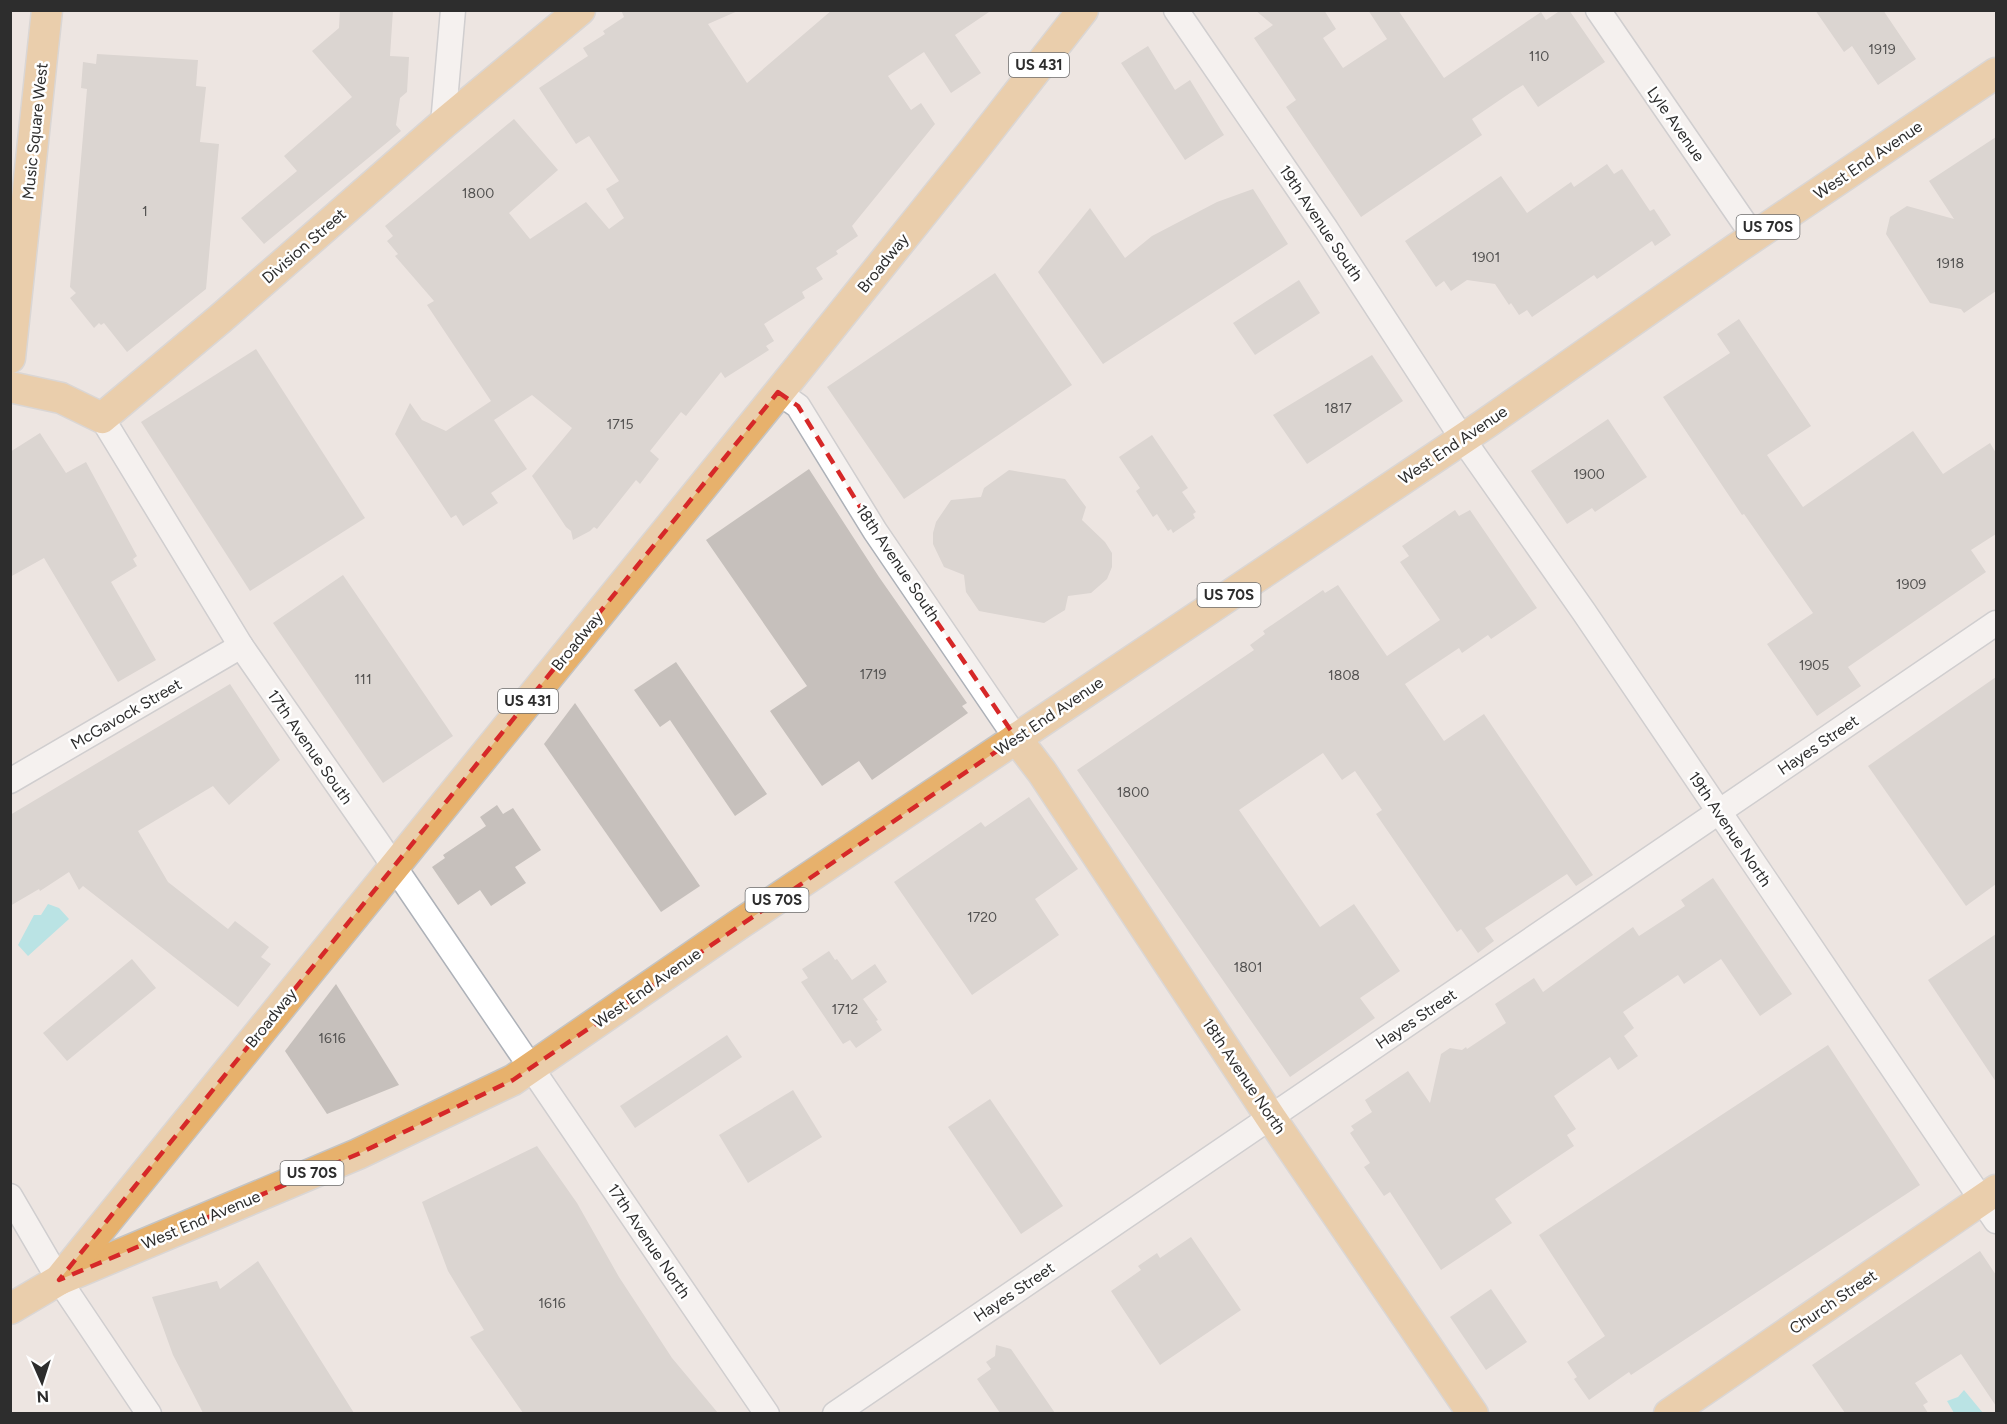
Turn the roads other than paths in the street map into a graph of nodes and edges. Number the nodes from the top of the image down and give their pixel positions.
1 (47, 10) edge
2 (453, 10) edge
3 (580, 10) edge
4 (1083, 10) edge
5 (1176, 10) edge
6 (1598, 10) edge
7 (1996, 73) edge
8 (443, 124) junction
9 (1754, 237) junction
10 (10, 358) edge
11 (10, 387) edge
12 (778, 392) junction
13 (102, 418) junction
14 (1462, 438) junction
15 (1996, 623) edge
16 (241, 646) junction
17 (1016, 738) junction
18 (10, 781) edge
19 (1719, 813) junction
20 (394, 867) junction
21 (531, 1068) junction
22 (1271, 1118) junction
23 (10, 1196) edge
24 (1992, 1204) edge
25 (59, 1280) junction
26 (10, 1309) edge
27 (149, 1413) edge
28 (767, 1413) edge
29 (835, 1413) edge
30 (1473, 1413) edge
31 (1669, 1413) edge

1 - 10 main road, Music Square West
2 - 8 street
3 - 8 main road, Division Street
4 - 12 main road, Broadway / US 431
5 - 14 street, 19th Avenue South
6 - 9 street, Lyle Avenue
7 - 9 main road, West End Avenue / US 70S
8 - 13 main road, Division Street
9 - 14 main road, West End Avenue / US 70S
11 - 13 main road
12 - 17 street, 18th Avenue South
12 - 20 main road, Broadway / US 431
13 - 16 street, 17th Avenue South
14 - 17 main road, West End Avenue / US 70S
14 - 19 street, 19th Avenue North
15 - 19 street, Hayes Street
16 - 18 street, McGavock Street
16 - 20 street, 17th Avenue South
17 - 21 main road, West End Avenue / US 70S
17 - 22 main road, 18th Avenue North
19 - 22 street, Hayes Street
19 - 24 street, 19th Avenue North
20 - 21 street, 17th Avenue South
20 - 25 main road, Broadway / US 431
21 - 25 main road, West End Avenue / US 70S
21 - 28 street, 17th Avenue North
22 - 29 street, Hayes Street
22 - 30 main road, 18th Avenue North
23 - 25 street
24 - 31 main road, Church Street
25 - 26 main road, Broadway / US 70S
25 - 27 street

